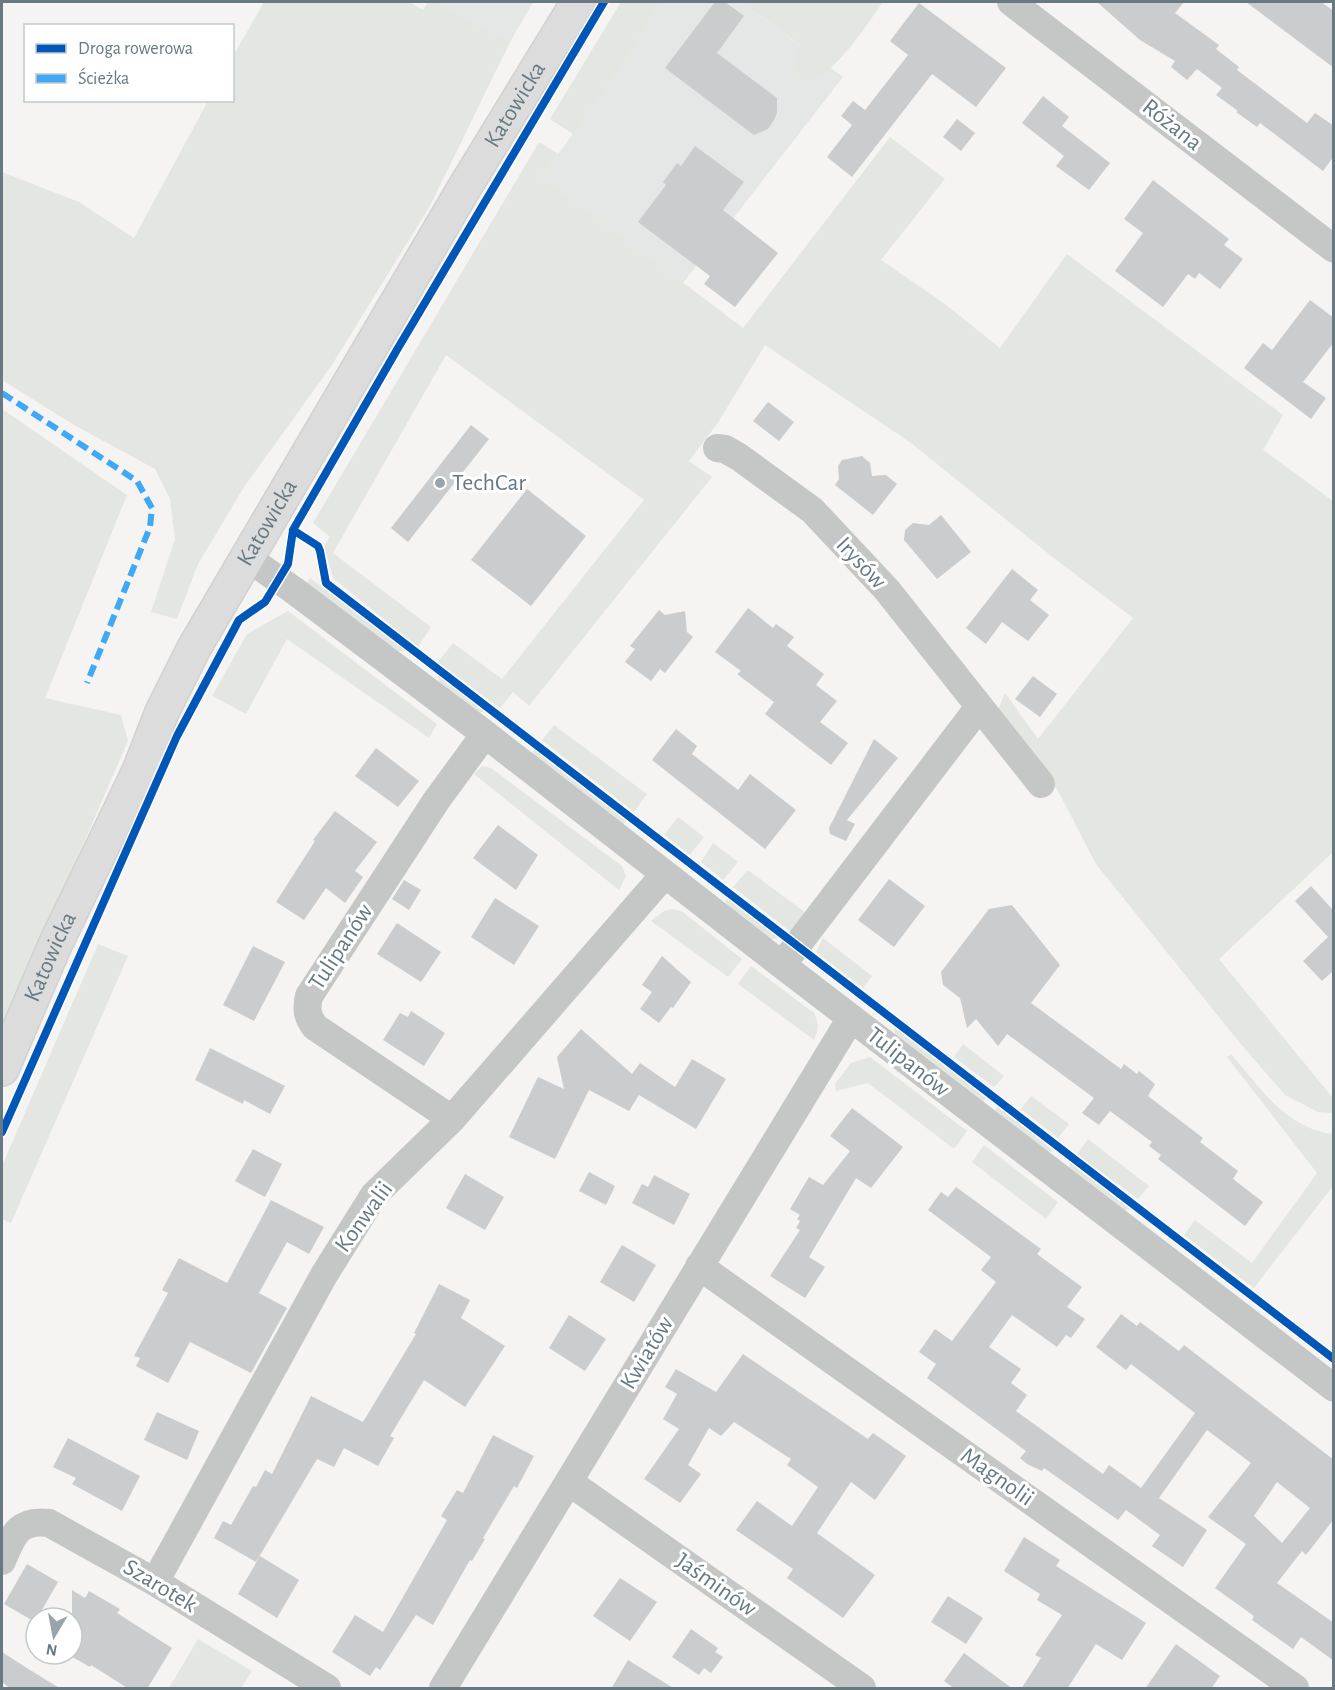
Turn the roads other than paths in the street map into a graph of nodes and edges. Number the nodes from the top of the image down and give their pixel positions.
1 (578, 2) edge
2 (1011, 2) edge
3 (1334, 249) edge
4 (717, 448) dead end
5 (246, 557) junction
6 (979, 706) junction
7 (485, 734) junction
8 (1041, 784) dead end
9 (665, 874) junction
10 (782, 965) junction
11 (851, 1018) junction
12 (2, 1069) edge
13 (452, 1119) junction
14 (699, 1266) junction
15 (1334, 1389) edge
16 (569, 1482) junction
17 (2, 1561) edge
18 (155, 1582) junction
19 (327, 1689) edge
20 (443, 1689) edge
21 (861, 1689) edge
22 (1295, 1689) edge

1 - 5 main road, Katowicka
2 - 3 street, Różana
4 - 6 street, Irysów
5 - 7 street, Tulipanów
5 - 12 main road, Katowicka
6 - 8 street, Irysów
6 - 10 street
7 - 9 street, Tulipanów
7 - 13 street, Tulipanów
9 - 10 street, Tulipanów
9 - 13 street, Konwalii
10 - 11 street, Tulipanów
11 - 14 street, Kwiatów
11 - 15 street, Tulipanów
13 - 18 street, Konwalii
14 - 16 street, Kwiatów
14 - 22 street, Magnolii
16 - 20 street, Kwiatów
16 - 21 street, Jaśminów
17 - 18 street, Szarotek
18 - 19 street, Szarotek

